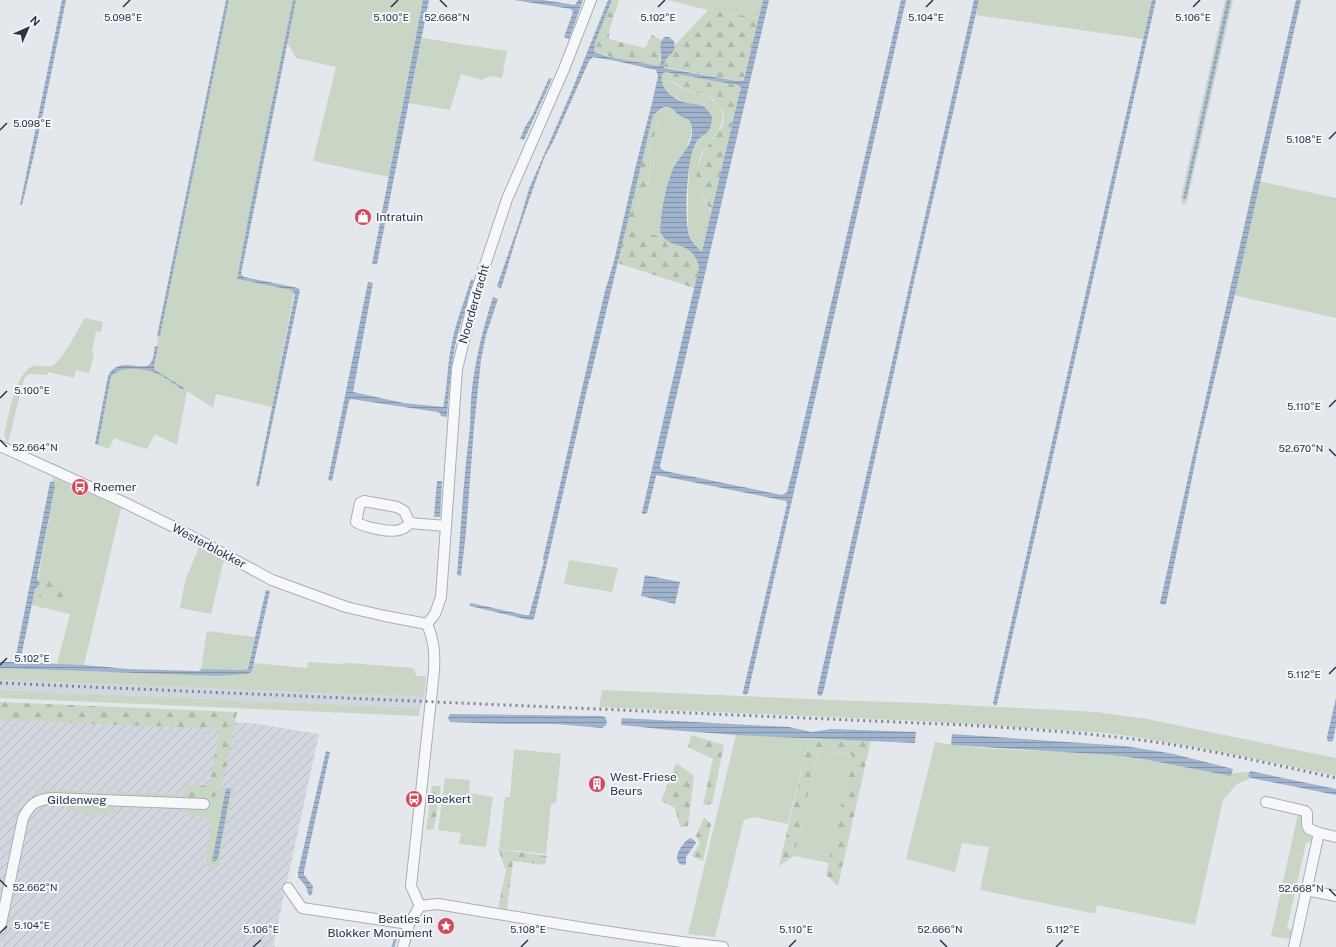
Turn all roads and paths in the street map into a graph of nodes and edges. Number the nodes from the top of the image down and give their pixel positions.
1 (591, 0) edge
2 (0, 446) edge
3 (410, 523) junction
4 (446, 526) junction
5 (427, 624) junction
6 (1266, 802) dead end
7 (204, 804) dead end
8 (1319, 834) junction
9 (1336, 837) edge
10 (288, 888) dead end
11 (1306, 890) junction
12 (1336, 896) edge
13 (420, 906) junction
14 (409, 924) junction
15 (0, 929) edge
16 (403, 947) edge
17 (724, 947) edge
18 (1294, 947) edge

1 - 4 street, Noorderdracht
2 - 5 street, Westerblokker
3 - 3 street
3 - 4 street
4 - 5 street, Noorderdracht
5 - 13 street
6 - 8 street
7 - 15 street, Gildenweg
8 - 9 street
8 - 11 street
10 - 14 street
11 - 12 street
11 - 18 street
13 - 14 street
13 - 17 street
14 - 16 street

